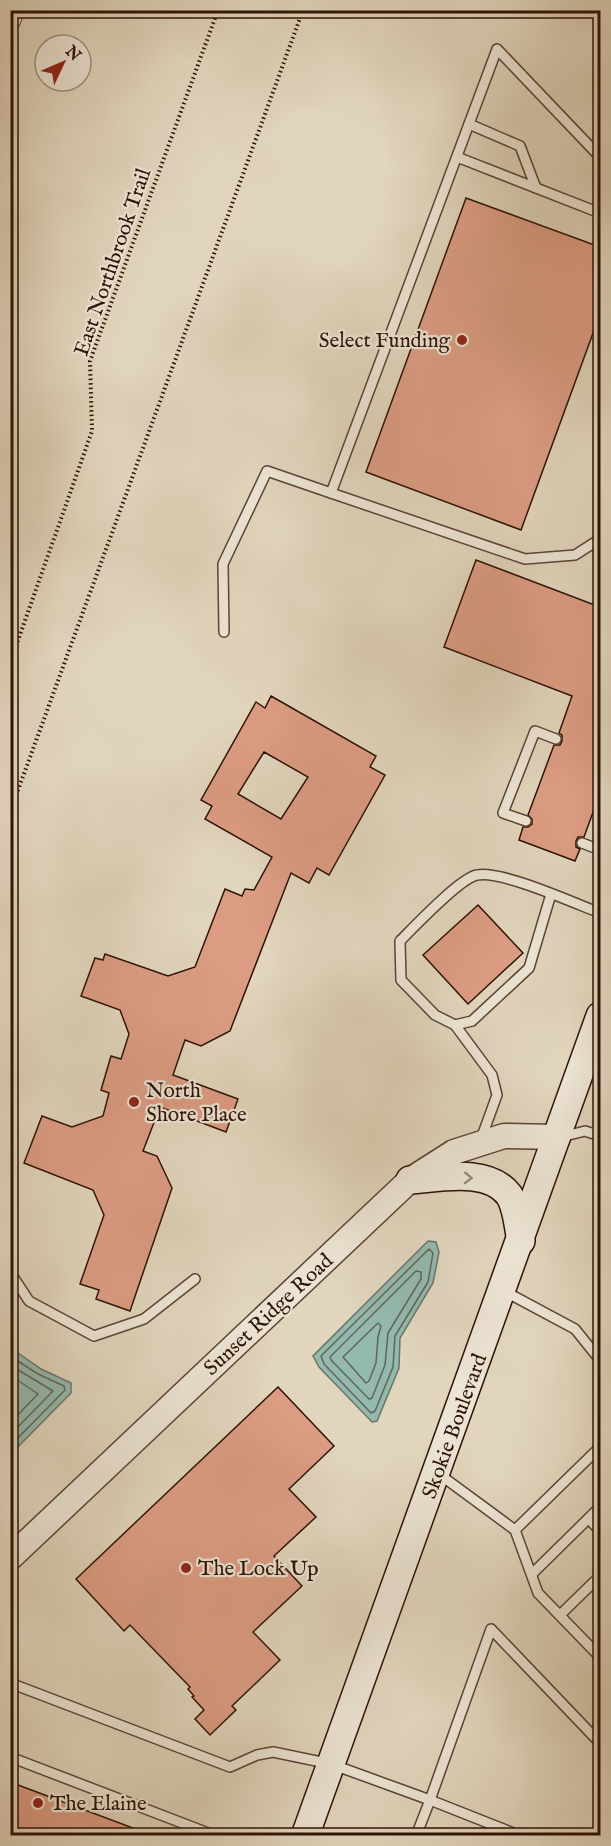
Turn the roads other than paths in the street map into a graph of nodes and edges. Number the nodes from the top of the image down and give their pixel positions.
1 (14, 10) edge
2 (10, 21) edge
3 (469, 124) junction
4 (457, 156) junction
5 (600, 157) edge
6 (536, 188) junction
7 (600, 213) edge
8 (331, 493) junction
9 (600, 539) edge
10 (224, 632) dead end
11 (556, 739) dead end
12 (526, 821) dead end
13 (582, 843) dead end
14 (600, 850) edge
15 (551, 894) junction
16 (600, 913) edge
17 (600, 1016) edge
18 (455, 1025) junction
19 (600, 1136) edge
20 (558, 1137) junction
21 (479, 1144) junction
22 (410, 1180) junction
23 (521, 1240) junction
24 (10, 1272) edge
25 (195, 1278) dead end
26 (503, 1290) junction
27 (600, 1360) edge
28 (600, 1447) edge
29 (437, 1473) junction
30 (600, 1507) edge
31 (588, 1519) junction
32 (515, 1530) junction
33 (600, 1531) edge
34 (10, 1558) edge
35 (531, 1574) junction
36 (600, 1576) edge
37 (560, 1615) junction
38 (600, 1658) edge
39 (10, 1683) edge
40 (600, 1743) edge
41 (10, 1756) edge
42 (332, 1764) junction
43 (430, 1800) junction
44 (195, 1832) edge
45 (216, 1836) edge
46 (305, 1836) edge
47 (416, 1836) edge
48 (521, 1836) edge

1 - 2 street
3 - 4 lane
3 - 5 lane
3 - 6 lane
4 - 6 lane
4 - 8 lane
6 - 7 lane
8 - 9 lane
8 - 10 lane
11 - 12 lane
13 - 14 lane
15 - 16 lane
15 - 18 lane
15 - 18 lane
17 - 20 main road, Skokie Boulevard
18 - 21 lane
19 - 20 lane
20 - 21 street, Sunset Ridge Road
20 - 23 main road, Skokie Boulevard
21 - 22 street, Sunset Ridge Road
22 -> 23 main road
22 - 34 street, Sunset Ridge Road
23 - 26 main road, Skokie Boulevard
24 - 25 lane
26 - 27 lane
26 - 29 main road, Skokie Boulevard
28 - 32 lane
29 - 32 lane
29 - 42 main road, Skokie Boulevard
30 - 31 lane
31 - 33 lane
31 - 35 lane
32 - 35 lane
35 - 37 lane
36 - 37 lane
37 - 38 lane
39 - 42 lane
40 - 43 lane
41 - 44 lane
42 - 43 lane
42 - 46 main road, Skokie Boulevard
43 - 47 lane
43 - 48 lane
44 - 45 lane

